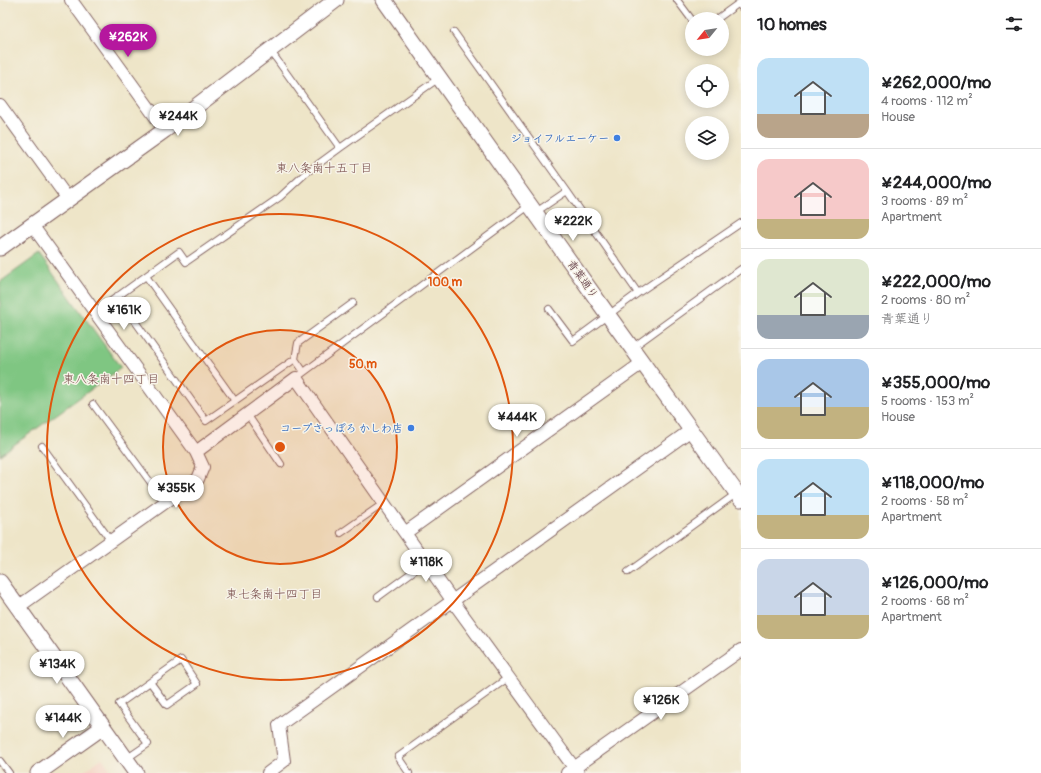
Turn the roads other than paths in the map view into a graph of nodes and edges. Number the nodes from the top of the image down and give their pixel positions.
1 (71, 0) edge
2 (336, 0) edge
3 (384, 0) edge
4 (677, 0) edge
5 (741, 7) edge
6 (686, 12) edge
7 (727, 12) edge
8 (454, 32) dead end
9 (270, 50) junction
10 (440, 78) junction
11 (0, 105) edge
12 (164, 130) junction
13 (340, 148) junction
14 (567, 191) junction
15 (68, 199) junction
16 (533, 209) junction
17 (741, 223) edge
18 (32, 225) junction
19 (0, 248) edge
20 (741, 269) edge
21 (146, 276) junction
22 (638, 293) junction
23 (117, 296) junction
24 (353, 303) dead end
25 (549, 309) dead end
26 (96, 312) junction
27 (608, 315) junction
28 (632, 348) junction
29 (295, 359) junction
30 (642, 362) junction
31 (300, 375) junction
32 (235, 401) junction
33 (93, 404) dead end
34 (247, 414) junction
35 (691, 430) junction
36 (42, 446) dead end
37 (196, 452) junction
38 (281, 464) dead end
39 (739, 496) edge
40 (165, 502) junction
41 (384, 503) junction
42 (341, 533) dead end
43 (405, 533) junction
44 (111, 541) junction
45 (426, 562) junction
46 (628, 572) dead end
47 (0, 582) edge
48 (378, 597) dead end
49 (452, 600) junction
50 (18, 607) junction
51 (741, 650) edge
52 (508, 677) junction
53 (150, 682) junction
54 (103, 727) junction
55 (126, 759) junction
56 (0, 760) edge
57 (275, 771) edge
58 (573, 771) edge
59 (9, 773) edge
60 (38, 773) edge
61 (136, 773) edge
62 (409, 773) edge

1 - 12 street
2 - 9 street
3 - 10 street, 青葉通り
4 - 6 lane
5 - 7 lane
8 - 14 lane
9 - 12 street
9 - 13 lane
10 - 13 lane
10 - 16 street, 青葉通り
11 - 15 street
12 - 15 street
13 - 21 lane
14 - 16 lane
14 - 22 lane
15 - 18 street
16 - 27 street, 青葉通り
16 - 31 lane
17 - 22 lane
18 - 19 street
18 - 26 street
20 - 28 lane
21 - 23 lane
21 - 32 lane
22 - 27 lane
23 - 26 lane
23 - 32 lane
24 - 29 lane
25 - 27 lane
26 - 37 street
27 - 28 street, 青葉通り
28 - 30 street, 青葉通り
29 - 31 lane
29 - 32 lane
30 - 35 street, 青葉通り
30 - 43 street
31 - 34 street
31 - 41 street
33 - 40 lane
34 - 37 street
34 - 38 lane
35 - 39 street, 青葉通り
35 - 49 street
36 - 44 lane
37 - 40 street
39 - 46 lane
40 - 44 street
41 - 42 lane
41 - 43 street
43 - 45 street
44 - 50 street
45 - 48 lane
45 - 49 street
47 - 50 street
49 - 52 street
49 - 57 street
50 - 54 street
51 - 58 street
52 - 58 street
52 - 62 lane
53 - 53 lane
53 - 55 lane
54 - 55 street
54 - 60 street
55 - 61 street
56 - 59 lane

